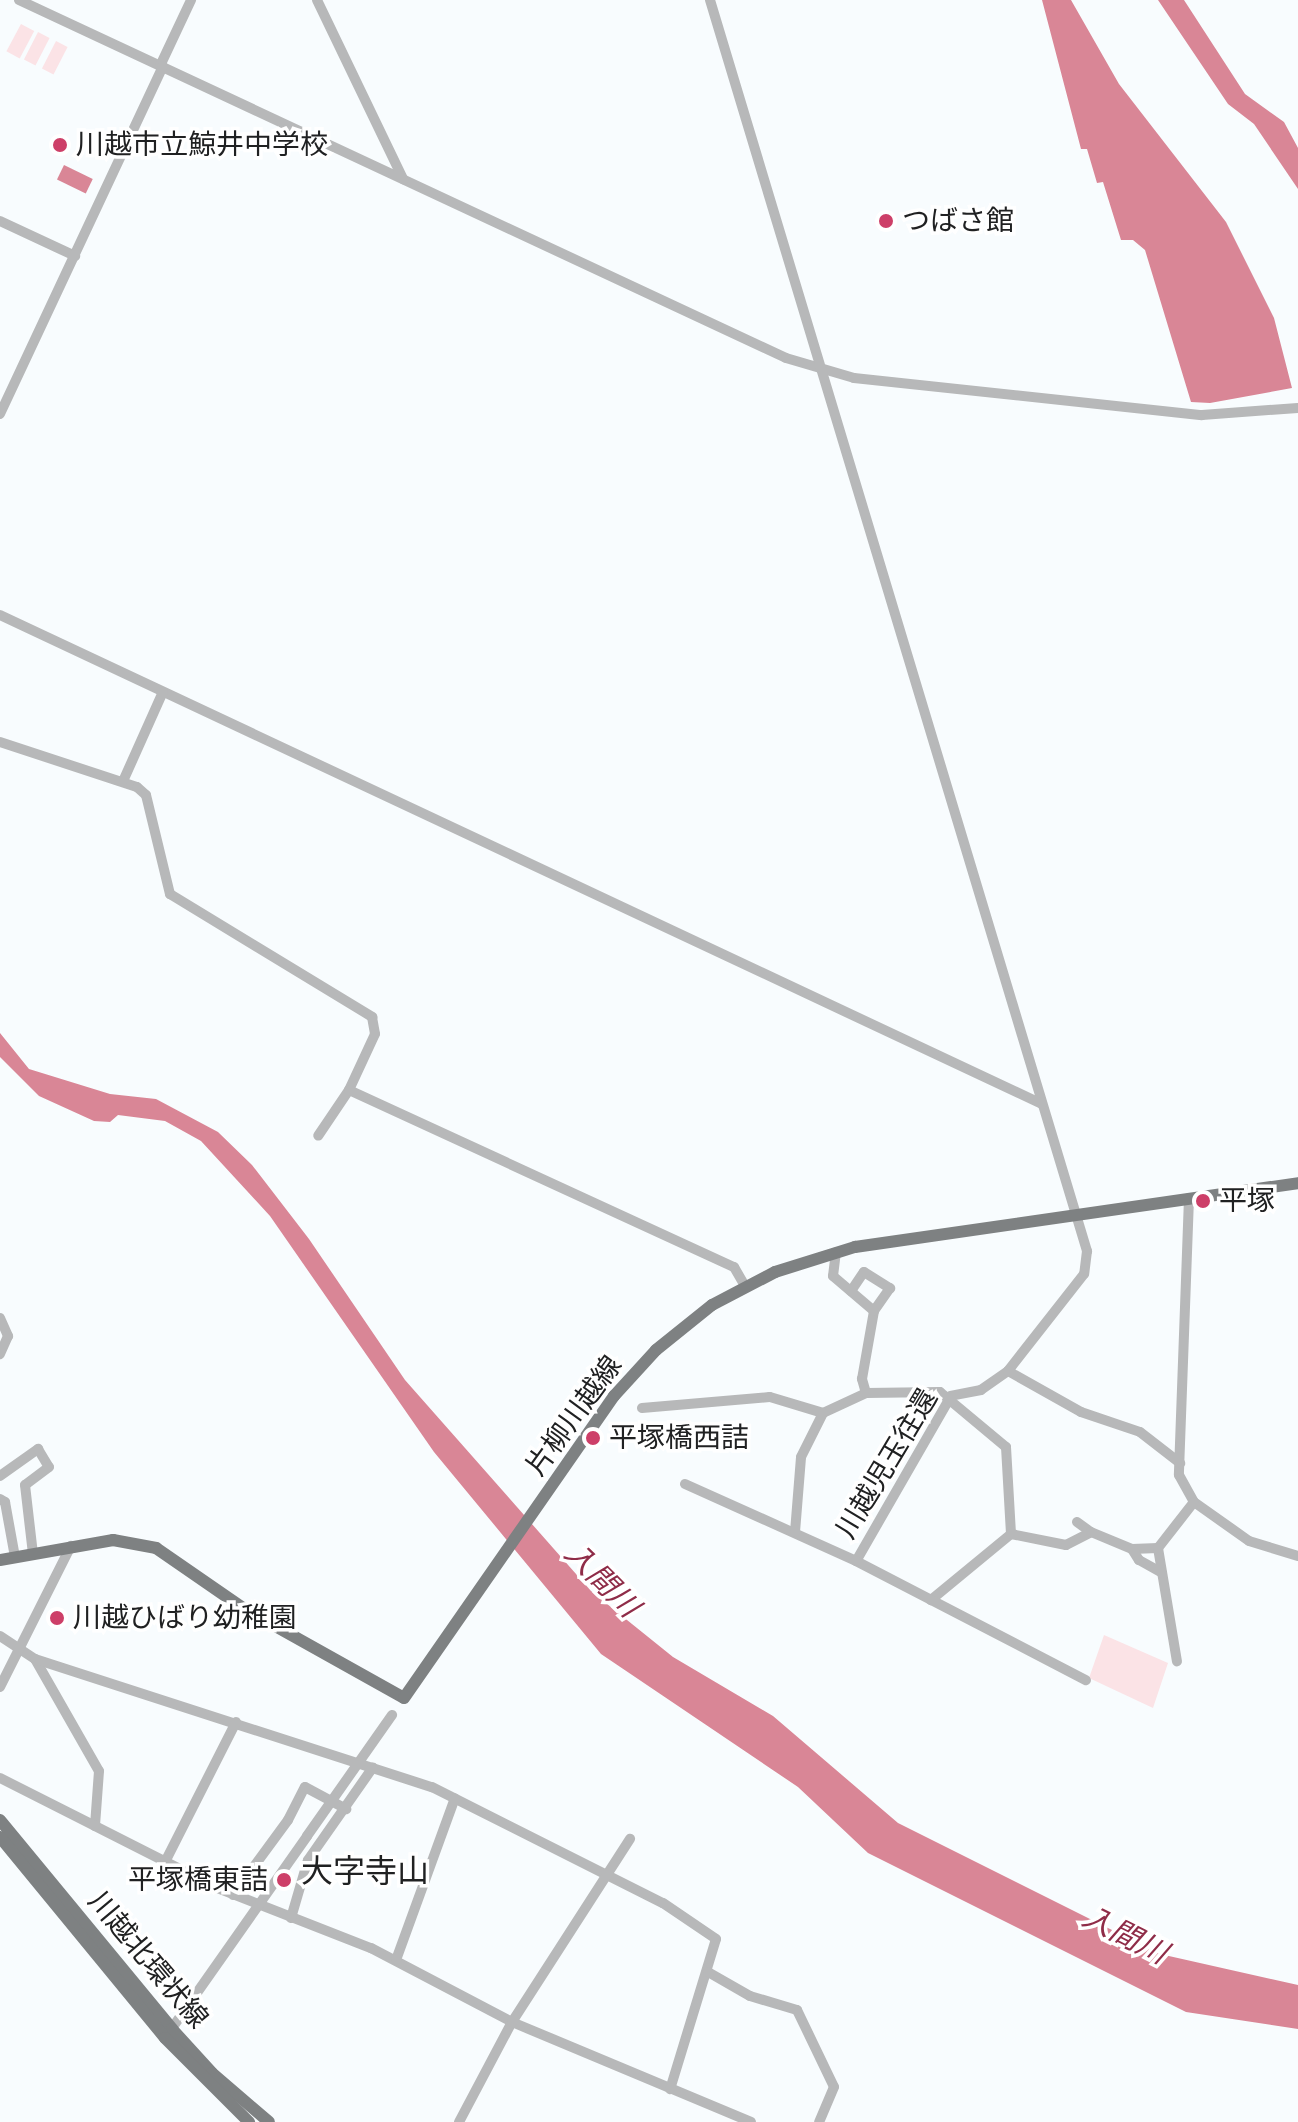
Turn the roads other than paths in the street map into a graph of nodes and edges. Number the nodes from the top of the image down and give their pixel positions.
1 (19, 0) edge
2 (191, 0) edge
3 (317, 0) edge
4 (710, 0) edge
5 (44, 5) edge
6 (162, 66) junction
7 (403, 179) junction
8 (0, 221) edge
9 (75, 256) junction
10 (818, 367) junction
11 (1298, 408) edge
12 (0, 414) edge
13 (0, 615) edge
14 (163, 692) junction
15 (0, 742) edge
16 (124, 779) junction
17 (349, 1090) junction
18 (1042, 1104) junction
19 (318, 1136) dead end
20 (1298, 1183) edge
21 (1189, 1198) junction
22 (1077, 1214) junction
23 (836, 1252) junction
24 (745, 1286) junction
25 (851, 1291) junction
26 (874, 1311) junction
27 (0, 1318) edge
28 (0, 1354) edge
29 (1008, 1371) junction
30 (866, 1393) junction
31 (951, 1396) junction
32 (642, 1408) dead end
33 (823, 1413) junction
34 (1180, 1463) junction
35 (0, 1476) edge
36 (685, 1484) dead end
37 (0, 1499) edge
38 (1194, 1502) junction
39 (1077, 1522) dead end
40 (795, 1532) junction
41 (1091, 1532) junction
42 (1011, 1534) junction
43 (71, 1546) junction
44 (1158, 1548) junction
45 (1132, 1549) junction
46 (33, 1554) junction
47 (1298, 1556) edge
48 (15, 1557) junction
49 (0, 1560) edge
50 (856, 1561) junction
51 (1162, 1573) junction
52 (931, 1600) junction
53 (0, 1636) edge
54 (18, 1649) junction
55 (35, 1659) junction
56 (1177, 1661) dead end
57 (1086, 1680) dead end
58 (0, 1687) edge
59 (404, 1698) junction
60 (236, 1722) junction
61 (373, 1767) junction
62 (0, 1778) edge
63 (455, 1798) junction
64 (346, 1809) junction
65 (0, 1820) edge
66 (95, 1826) junction
67 (0, 1837) edge
68 (630, 1839) dead end
69 (165, 1862) junction
70 (606, 1875) junction
71 (233, 1895) junction
72 (259, 1905) junction
73 (291, 1918) junction
74 (396, 1960) junction
75 (708, 1972) junction
76 (512, 2022) junction
77 (168, 2034) junction
78 (670, 2089) junction
79 (249, 2122) edge
80 (269, 2122) edge
81 (459, 2122) edge
82 (751, 2122) edge
83 (819, 2122) edge

1 - 5 street
2 - 6 street
3 - 7 street
4 - 10 street, 川越児玉往還
5 - 6 street
6 - 7 street
6 - 9 street
7 - 10 street
8 - 9 street
9 - 12 street
10 - 11 street
10 - 18 street, 川越児玉往還
13 - 14 street
14 - 16 street
14 - 18 street
15 - 16 street
16 - 17 street
17 - 19 street
17 - 24 street
18 - 22 street, 川越児玉往還
20 - 21 main road, 片柳川越線
21 - 22 main road, 片柳川越線
21 - 34 street
22 - 23 main road, 片柳川越線
22 - 29 street, 川越児玉往還
23 - 24 main road, 片柳川越線
23 - 25 street
24 - 59 main road, 片柳川越線
25 - 26 street
25 - 26 street
26 - 30 street
27 - 28 street
29 - 31 street, 川越児玉往還
29 - 34 street
30 - 31 street
30 - 33 street
31 - 42 street
31 - 50 street, 川越児玉往還
32 - 33 street
33 - 40 street
34 - 38 street
35 - 46 street
36 - 40 street
37 - 48 street
38 - 44 street
38 - 47 street
39 - 41 street
40 - 50 street
41 - 42 street
41 - 45 street
42 - 52 street
43 - 46 main road
43 - 54 street
43 - 59 main road
44 - 45 street
44 - 51 street
45 - 51 street
46 - 48 main road
48 - 49 main road
50 - 52 street
51 - 56 street
52 - 57 street
53 - 54 street
54 - 55 street
54 - 58 street
55 - 60 street
55 - 66 street
59 - 72 street, bridge
60 - 61 street
60 - 69 street
61 - 63 street
61 - 64 street
62 - 66 street
63 - 70 street
63 - 74 street
64 - 71 street
64 - 73 street
65 - 77 main road, 川越北環状線
66 - 69 street
67 - 77 main road, 川越北環状線
68 - 70 street
69 - 71 street
70 - 75 street
70 - 76 street
71 - 72 street
72 - 73 street
72 - 77 street
73 - 74 street
74 - 76 street
75 - 78 street
75 - 83 street
76 - 78 street
76 - 81 street
77 - 79 main road, 川越北環状線
77 - 80 main road, 川越北環状線
78 - 82 street

